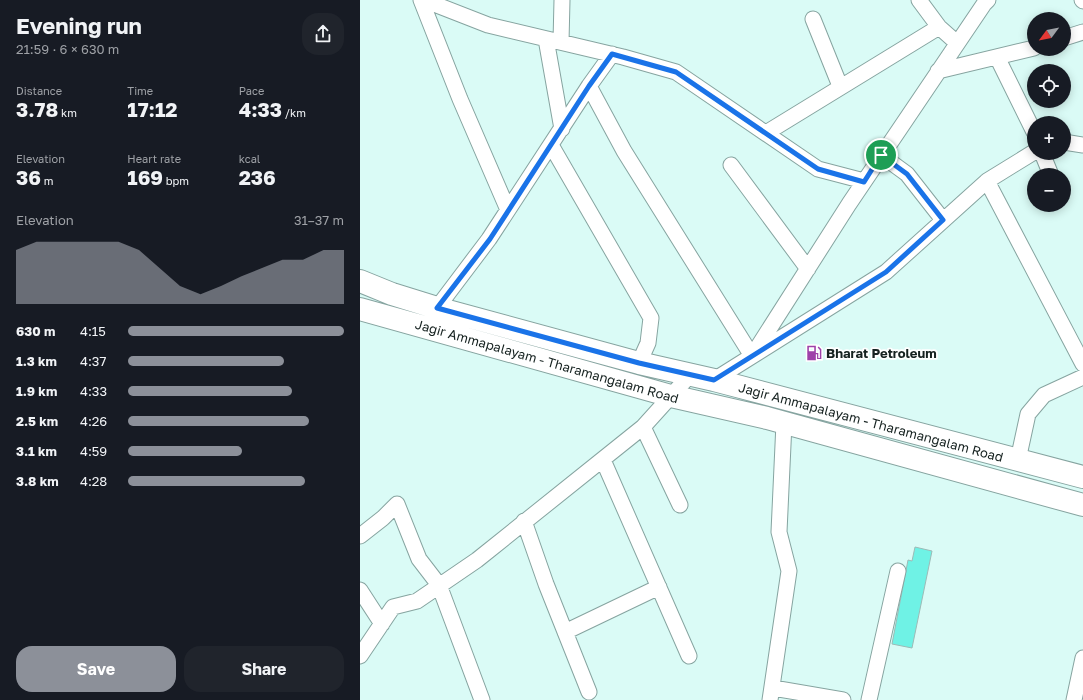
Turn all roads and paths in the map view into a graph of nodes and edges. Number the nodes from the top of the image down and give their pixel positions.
1 (421, 0) edge
2 (424, 0) edge
3 (562, 0) edge
4 (919, 0) edge
5 (985, 1) edge
6 (813, 19) dead end
7 (939, 27) junction
8 (1083, 32) edge
9 (1071, 36) edge
10 (546, 39) junction
11 (561, 42) junction
12 (957, 43) junction
13 (1027, 50) edge
14 (612, 54) junction
15 (997, 57) junction
16 (938, 71) junction
17 (589, 86) junction
18 (840, 86) junction
19 (1027, 118) edge
20 (562, 128) junction
21 (766, 133) junction
22 (1071, 143) edge
23 (551, 145) junction
24 (1083, 145) edge
25 (881, 155) junction
26 (1027, 156) edge
27 (731, 165) dead end
28 (987, 181) junction
29 (864, 182) junction
30 (508, 210) junction
31 (943, 220) junction
32 (808, 269) junction
33 (360, 281) edge
34 (437, 308) junction
35 (360, 309) edge
36 (752, 356) junction
37 (639, 363) junction
38 (1083, 364) edge
39 (690, 375) junction
40 (1083, 377) edge
41 (714, 380) junction
42 (671, 396) junction
43 (784, 423) junction
44 (643, 427) junction
45 (603, 460) junction
46 (1018, 460) junction
47 (1083, 477) edge
48 (680, 505) dead end
49 (1083, 505) edge
50 (524, 521) junction
51 (360, 536) edge
52 (898, 571) dead end
53 (440, 585) junction
54 (659, 587) junction
55 (360, 590) edge
56 (382, 624) junction
57 (565, 632) junction
58 (360, 656) edge
59 (689, 656) dead end
60 (1083, 658) edge
61 (589, 692) dead end
62 (772, 694) edge
63 (482, 700) edge
64 (843, 700) edge
65 (870, 700) edge
66 (1074, 700) edge

1 - 30 street
2 - 10 street
3 - 11 street
4 - 7 street
5 - 12 street
6 - 18 street
7 - 12 street
7 - 18 street
8 - 9 street
10 - 11 street
10 - 20 street
11 - 14 street
12 - 16 street
13 - 15 street
14 - 17 street
14 - 21 street
15 - 16 street
15 - 19 street
16 - 25 street
17 - 20 street
17 - 36 street
18 - 21 street
20 - 23 street
21 - 29 street
22 - 24 street
23 - 30 street
23 - 37 street
25 - 29 street
25 - 31 street
26 - 28 street
27 - 32 street
28 - 31 street
28 - 38 street
29 - 32 street
30 - 34 street
31 - 36 street
32 - 36 street
33 - 34 main road, Jagir Ammapalayam - Tharamangalam Road
34 - 37 main road, Jagir Ammapalayam - Tharamangalam Road
35 - 42 main road, Jagir Ammapalayam - Tharamangalam Road
36 - 41 street
37 - 39 main road, Jagir Ammapalayam - Tharamangalam Road
39 - 41 main road, Jagir Ammapalayam - Tharamangalam Road
39 - 42 street
40 - 46 street
41 - 46 main road, Jagir Ammapalayam - Tharamangalam Road
42 - 43 main road, Jagir Ammapalayam - Tharamangalam Road
42 - 44 street
43 - 49 main road, Jagir Ammapalayam - Tharamangalam Road
43 - 62 street
44 - 45 street
44 - 48 street
45 - 50 street
45 - 54 street
46 - 47 main road, Jagir Ammapalayam - Tharamangalam Road
50 - 53 street
50 - 57 street
51 - 53 street
52 - 65 street
53 - 56 street
53 - 63 street
54 - 57 street
54 - 59 street
55 - 56 street
56 - 58 street
57 - 61 street
60 - 66 street
62 - 64 street

